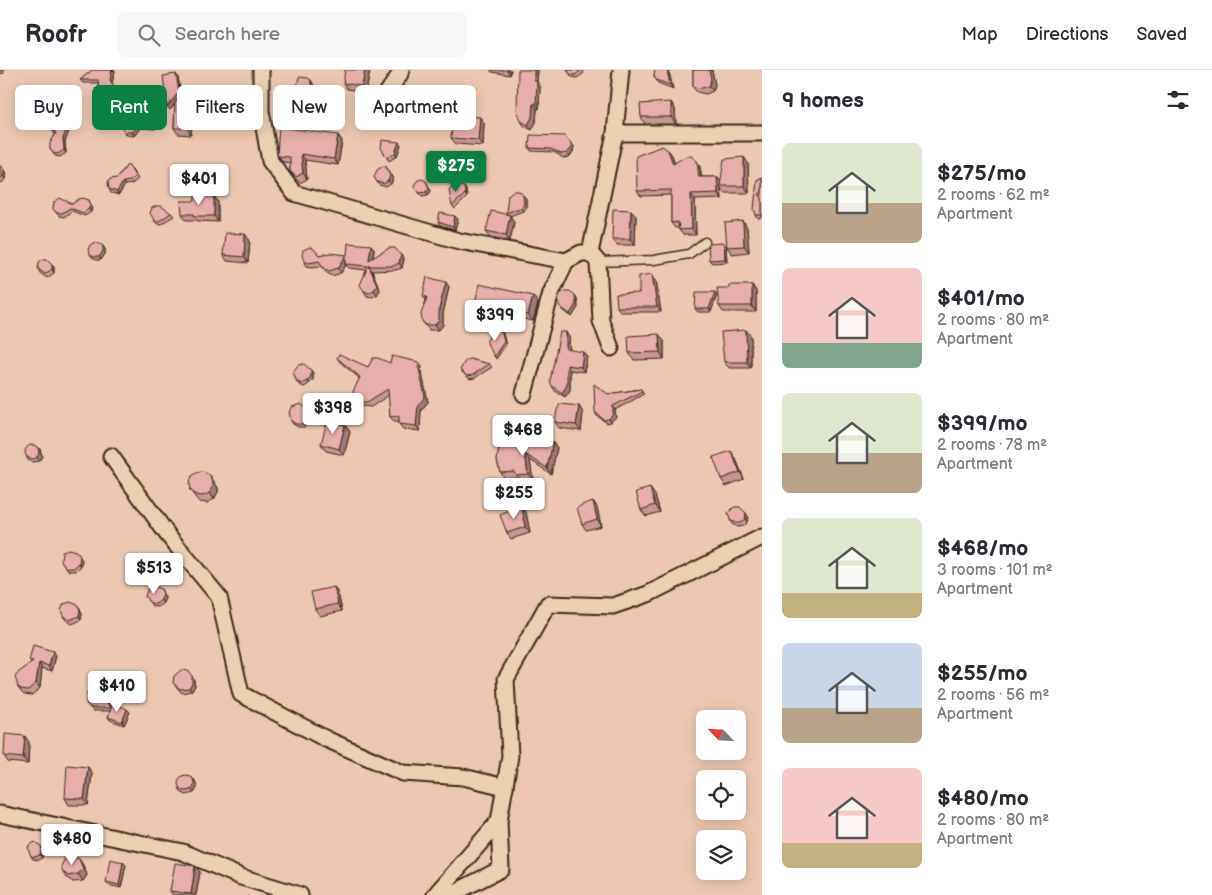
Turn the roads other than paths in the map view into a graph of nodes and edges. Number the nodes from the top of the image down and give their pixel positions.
1 (260, 70) edge
2 (401, 70) edge
3 (621, 70) edge
4 (392, 85) edge
5 (615, 133) junction
6 (762, 133) edge
7 (705, 242) dead end
8 (594, 258) junction
9 (566, 260) junction
10 (611, 348) dead end
11 (524, 394) dead end
12 (111, 456) dead end
13 (762, 537) edge
14 (505, 787) junction
15 (0, 814) edge
16 (499, 822) junction
17 (300, 895) edge
18 (435, 895) edge
19 (450, 895) edge

1 - 9 street
2 - 4 street
3 - 5 street
5 - 6 street
5 - 8 street
7 - 8 lane
8 - 9 street
8 - 10 street
9 - 11 street
12 - 14 street
13 - 14 street
14 - 16 street
15 - 17 street
16 - 18 street
16 - 19 street

